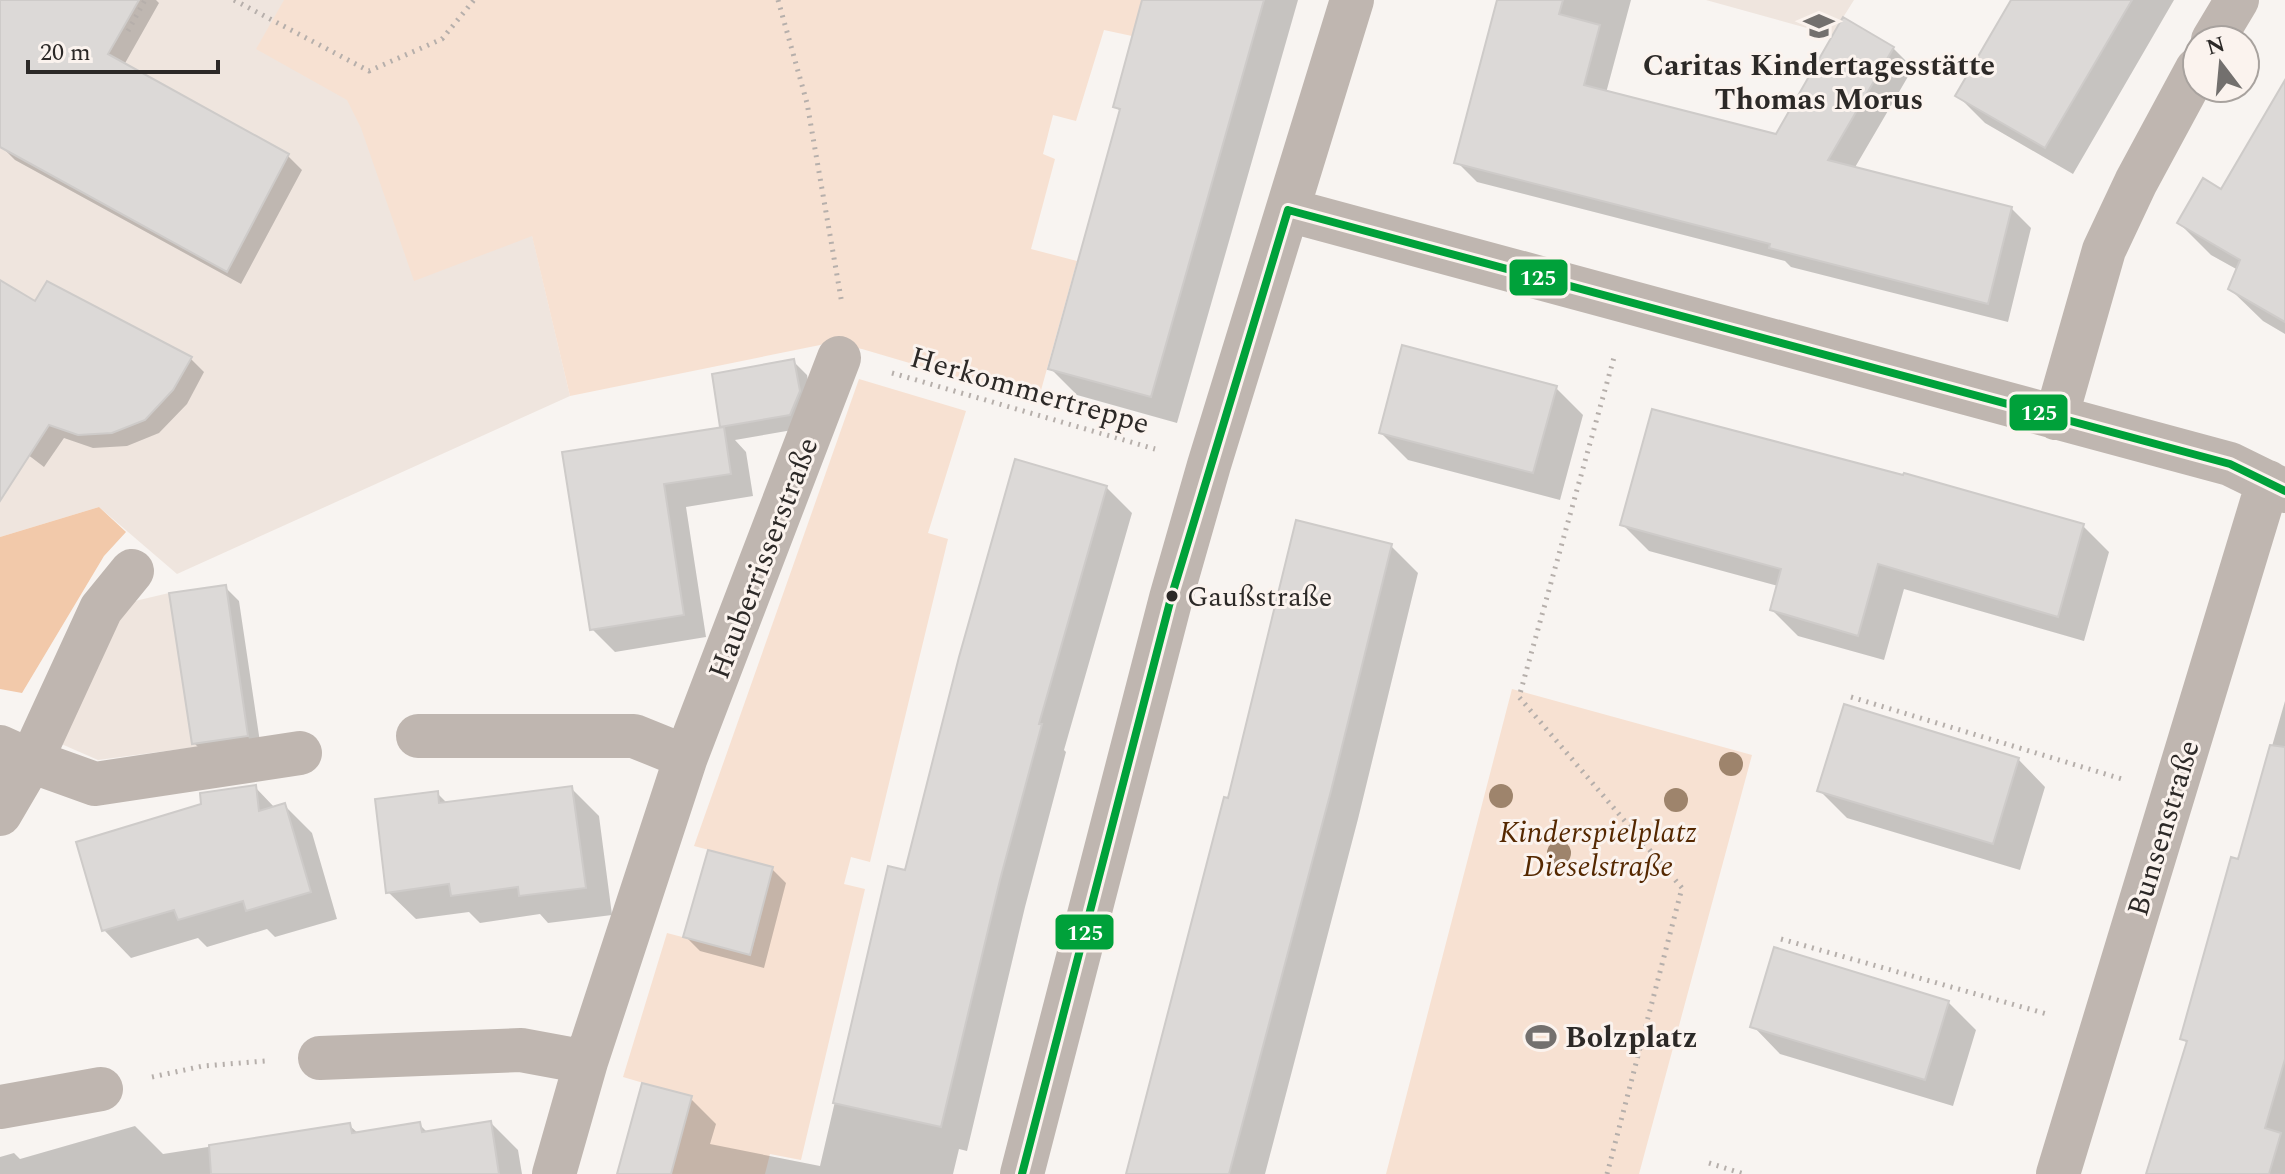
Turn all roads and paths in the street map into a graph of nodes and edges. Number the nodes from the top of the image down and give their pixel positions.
1 (145, 0) edge
2 (234, 0) edge
3 (474, 0) edge
4 (778, 0) edge
5 (1352, 0) edge
6 (2237, 0) edge
7 (2223, 24) edge
8 (128, 31) dead end
9 (2181, 99) edge
10 (1288, 210) junction
11 (839, 358) junction
12 (1601, 408) dead end
13 (2056, 418) junction
14 (1209, 465) junction
15 (2276, 486) edge
16 (132, 571) dead end
17 (1851, 697) dead end
18 (418, 736) dead end
19 (300, 753) dead end
20 (15, 754) edge
21 (686, 757) junction
22 (2173, 795) junction
23 (0, 814) edge
24 (1781, 939) dead end
25 (2102, 1029) junction
26 (320, 1058) joint
27 (586, 1062) junction
28 (101, 1089) joint
29 (0, 1107) edge
30 (1709, 1163) dead end
31 (554, 1174) edge
32 (1022, 1174) edge
33 (1607, 1174) edge
34 (1744, 1174) edge
35 (2058, 1174) edge

1 - 8 path
2 - 3 path
4 - 11 path
5 - 10 street
6 - 7 street
9 - 13 street
10 - 13 street
10 - 14 street
11 - 14 path, Herkommertreppe
11 - 21 street, Hauberrisserstraße
12 - 33 path
13 - 15 street
14 - 32 street
15 - 22 street, Bunsenstraße
16 - 20 street
17 - 22 path
18 - 21 street
19 - 20 street
20 - 23 street
21 - 27 street, Hauberrisserstraße
22 - 25 street, Bunsenstraße
24 - 25 path
25 - 35 street, Bunsenstraße
26 - 27 street
26 - 28 path
27 - 31 street, Hauberrisserstraße
28 - 29 street
30 - 34 path

